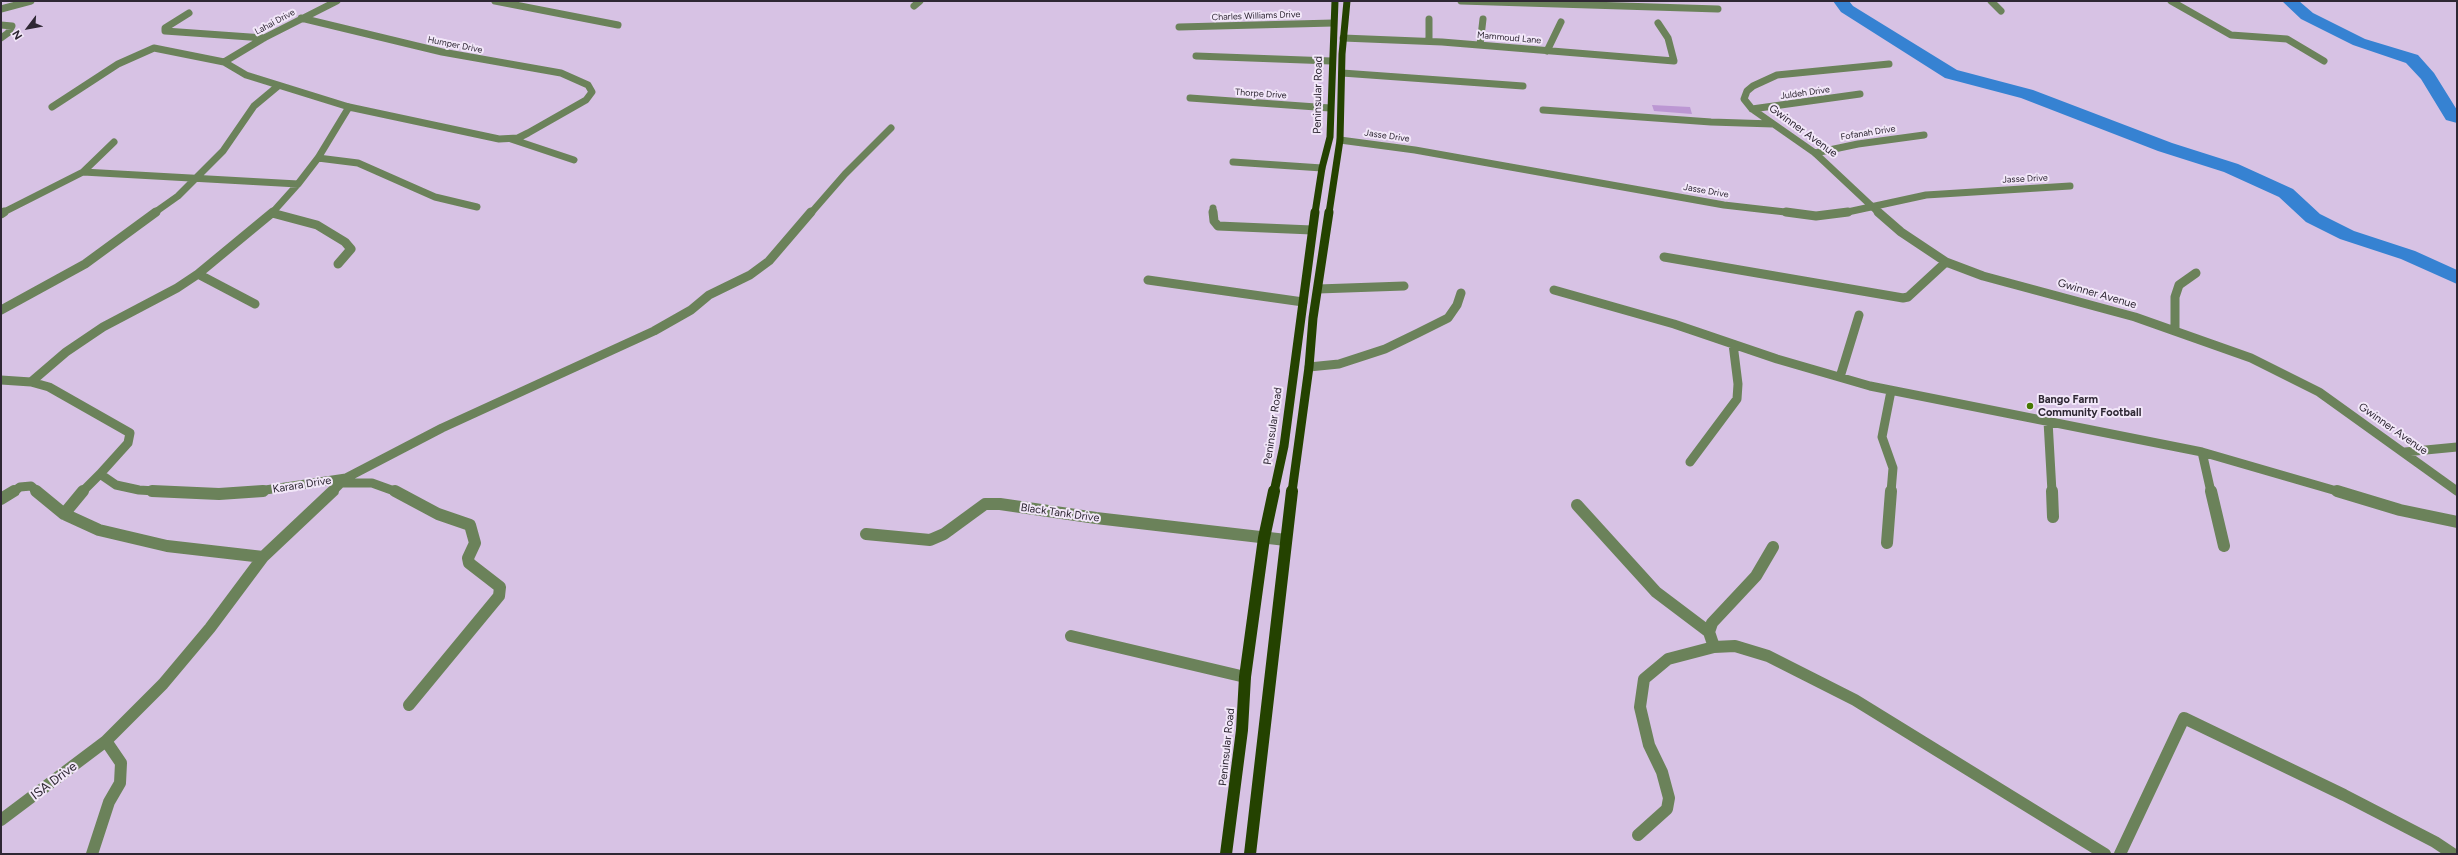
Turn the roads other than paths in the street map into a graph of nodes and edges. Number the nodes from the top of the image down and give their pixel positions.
1 (31, 1) edge
2 (337, 1) edge
3 (495, 1) edge
4 (920, 1) edge
5 (1335, 1) edge
6 (1346, 1) edge
7 (1461, 1) edge
8 (1674, 1) edge
9 (1991, 1) edge
10 (2172, 1) edge
11 (914, 6) dead end
12 (1678, 7) junction
13 (1, 9) edge
14 (1718, 9) dead end
15 (2001, 11) dead end
16 (189, 13) dead end
17 (301, 18) junction
18 (1429, 19) dead end
19 (1483, 19) dead end
20 (1561, 22) dead end
21 (1333, 23) junction
22 (1, 24) edge
23 (1658, 24) dead end
24 (618, 25) dead end
25 (1179, 27) dead end
26 (1, 38) edge
27 (264, 38) junction
28 (1343, 38) junction
29 (1429, 41) junction
30 (1480, 45) junction
31 (1547, 51) junction
32 (1196, 56) dead end
33 (1332, 61) junction
34 (2324, 61) dead end
35 (224, 62) junction
36 (1889, 64) dead end
37 (1342, 73) junction
38 (278, 86) junction
39 (1523, 86) dead end
40 (1860, 94) dead end
41 (1190, 98) dead end
42 (1749, 105) junction
43 (52, 107) dead end
44 (349, 107) junction
45 (1330, 108) junction
46 (1543, 110) dead end
47 (1773, 124) junction
48 (891, 128) dead end
49 (1924, 135) dead end
50 (511, 139) junction
51 (1340, 140) junction
52 (114, 142) dead end
53 (1815, 153) junction
54 (318, 158) junction
55 (574, 160) dead end
56 (1233, 162) dead end
57 (1322, 168) junction
58 (83, 172) junction
59 (196, 180) junction
60 (298, 184) junction
61 (2070, 186) dead end
62 (477, 207) dead end
63 (1872, 207) junction
64 (1213, 208) dead end
65 (272, 213) junction
66 (1, 214) edge
67 (1312, 230) junction
68 (1664, 257) dead end
69 (1946, 262) junction
70 (338, 264) dead end
71 (2196, 273) dead end
72 (198, 274) junction
73 (1148, 280) dead end
74 (1404, 286) dead end
75 (1318, 289) junction
76 (1554, 290) dead end
77 (1461, 293) dead end
78 (1303, 302) junction
79 (255, 304) dead end
80 (1, 310) edge
81 (1858, 315) dead end
82 (2175, 330) junction
83 (1733, 344) junction
84 (1309, 368) junction
85 (1840, 377) junction
86 (1, 380) edge
87 (31, 382) junction
88 (1891, 391) junction
89 (2048, 421) junction
90 (2457, 447) edge
91 (2202, 452) junction
92 (2405, 452) junction
93 (1690, 462) dead end
94 (100, 474) junction
95 (344, 480) junction
96 (2457, 491) edge
97 (1, 499) edge
98 (1578, 505) dead end
99 (64, 514) junction
100 (2054, 517) dead end
101 (2457, 522) edge
102 (866, 534) dead end
103 (1264, 538) junction
104 (1286, 540) junction
105 (1887, 543) dead end
106 (2224, 546) dead end
107 (1773, 547) dead end
108 (263, 557) junction
109 (1709, 632) junction
110 (1071, 636) dead end
111 (1714, 647) junction
112 (1245, 677) junction
113 (409, 705) dead end
114 (106, 741) junction
115 (1, 820) edge
116 (1638, 835) dead end
117 (92, 854) edge
118 (1226, 854) edge
119 (1250, 854) edge
120 (2104, 854) edge
121 (2120, 854) edge
122 (2453, 854) edge

1 - 13 street
2 - 17 street, Lahai Drive
3 - 24 street
4 - 11 street
5 - 21 main road, Peninsular Road
6 - 28 main road
7 - 12 street
8 - 12 street
9 - 15 street
10 - 34 street
12 - 14 street
16 - 27 street
17 - 27 street, Lahai Drive
17 - 50 street, Humper Drive
18 - 29 street
19 - 30 street
20 - 31 street
21 - 25 street, Charles Williams Drive
21 - 33 main road, Peninsular Road
22 - 26 street
23 - 31 street, Mammoud Lane
27 - 35 street, Lahai Drive
28 - 29 street, Mammoud Lane
28 - 37 main road
29 - 30 street, Mammoud Lane
30 - 31 street, Mammoud Lane
32 - 33 street
33 - 45 main road, Peninsular Road
35 - 38 street
35 - 43 street
36 - 42 street
37 - 39 street
37 - 51 main road
38 - 44 street
38 - 59 street
40 - 42 street, Juldeh Drive
41 - 45 street, Thorpe Drive
42 - 47 street, Gwinner Avenue
44 - 50 street
44 - 54 street
45 - 57 main road, Peninsular Road
46 - 47 street
47 - 53 street, Gwinner Avenue
48 - 95 street
49 - 53 street, Fofanah Drive
50 - 55 street
51 - 63 street, Jasse Drive
51 - 75 main road
52 - 58 street
53 - 63 street, Gwinner Avenue
54 - 60 street
54 - 62 street
56 - 57 street
57 - 67 main road, Peninsular Road
58 - 59 street
58 - 66 street
59 - 60 street
59 - 80 street
60 - 65 street
61 - 63 street, Jasse Drive
63 - 69 street, Gwinner Avenue
64 - 67 street
65 - 70 street
65 - 72 street
67 - 78 main road, Peninsular Road
68 - 69 street
69 - 82 street, Gwinner Avenue
71 - 82 street
72 - 79 street
72 - 87 street
73 - 78 street
74 - 75 street
75 - 84 main road
76 - 83 street
77 - 84 street
78 - 103 main road, Peninsular Road
81 - 85 street
82 - 92 street, Gwinner Avenue
83 - 85 street
83 - 93 street
84 - 104 main road
85 - 88 street
86 - 87 street
87 - 94 street
88 - 89 street
88 - 105 street
89 - 91 street
89 - 100 street
90 - 92 street
91 - 101 street
91 - 106 street
92 - 96 street, Gwinner Avenue
94 - 95 street, Karara Drive
94 - 99 street
95 - 108 street, Karara Drive
95 - 113 street
97 - 99 street
98 - 109 street
99 - 108 street
102 - 103 street, Black Tank Drive
103 - 104 street, Black Tank Drive
103 - 112 main road, Peninsular Road
104 - 119 main road
107 - 109 street
108 - 114 street, Karara Drive
109 - 111 street
110 - 112 street
111 - 116 street
111 - 120 street
112 - 118 main road, Peninsular Road
114 - 115 street, ISA Drive
114 - 117 street
121 - 122 street

